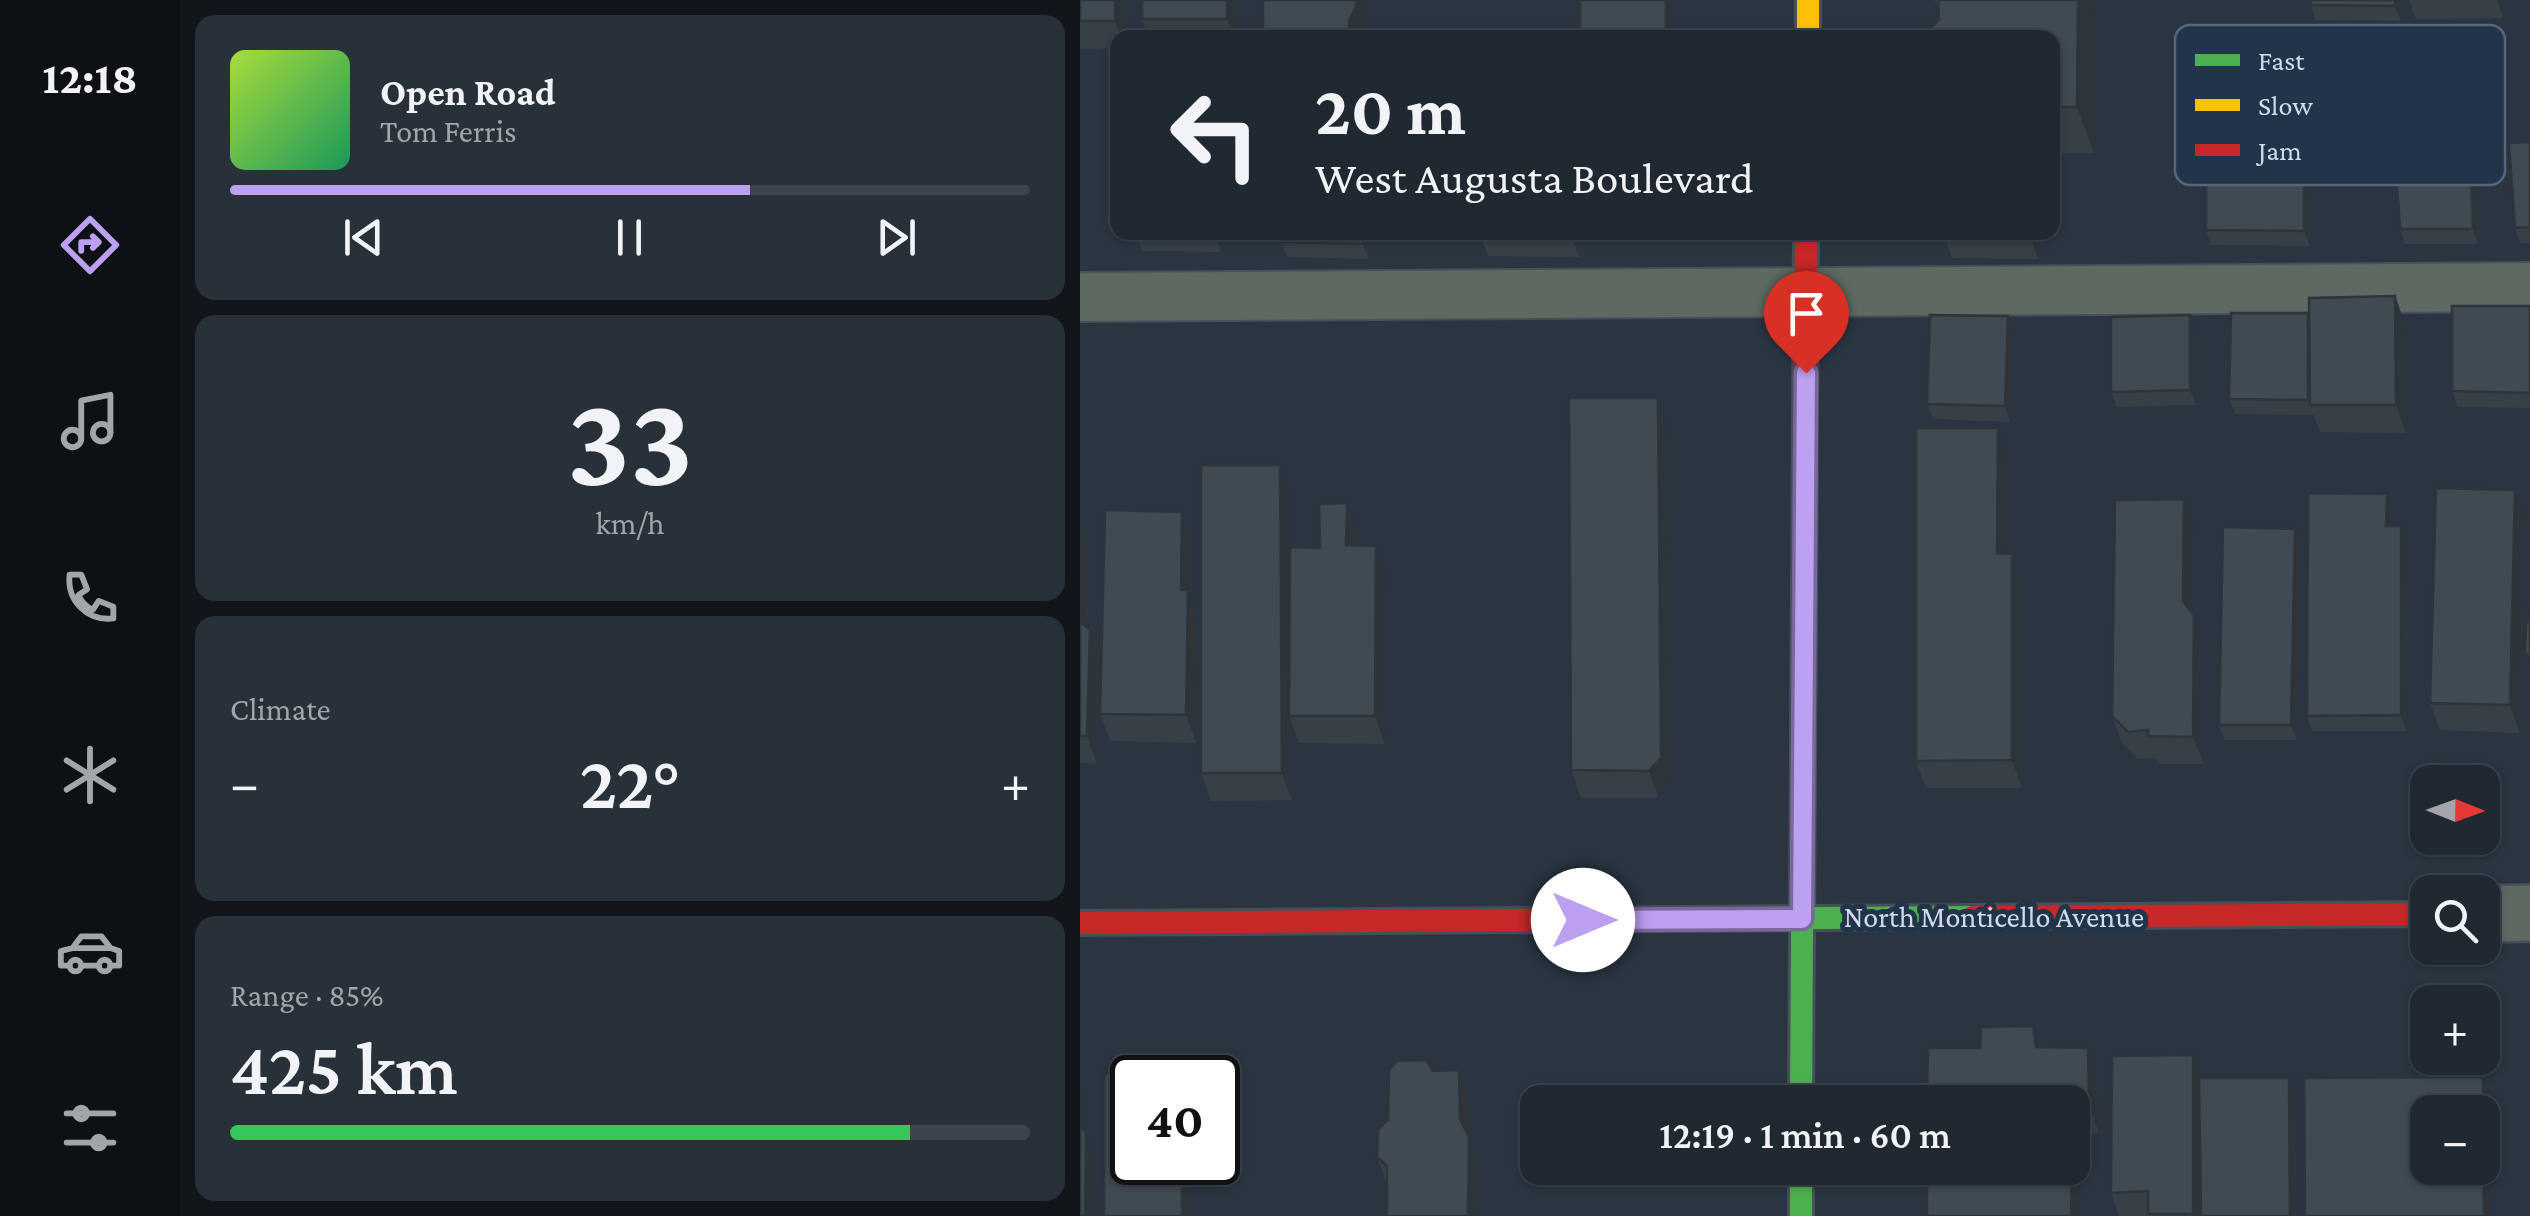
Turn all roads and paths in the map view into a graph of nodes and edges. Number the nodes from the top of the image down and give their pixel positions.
1 (1808, 0) edge
2 (1808, 30) edge
3 (1806, 240) edge
4 (2530, 287) edge
5 (1806, 294) junction
6 (1080, 297) edge
7 (2530, 913) edge
8 (2410, 914) edge
9 (2500, 914) edge
10 (1802, 919) junction
11 (1080, 924) edge
12 (1801, 1085) edge
13 (1801, 1185) edge
14 (1800, 1216) edge

1 - 2 street
3 - 5 street
4 - 5 lane
5 - 6 lane
5 - 10 street
7 - 9 street
8 - 10 street, North Monticello Avenue
10 - 11 street, North Monticello Avenue
10 - 12 street
13 - 14 street

